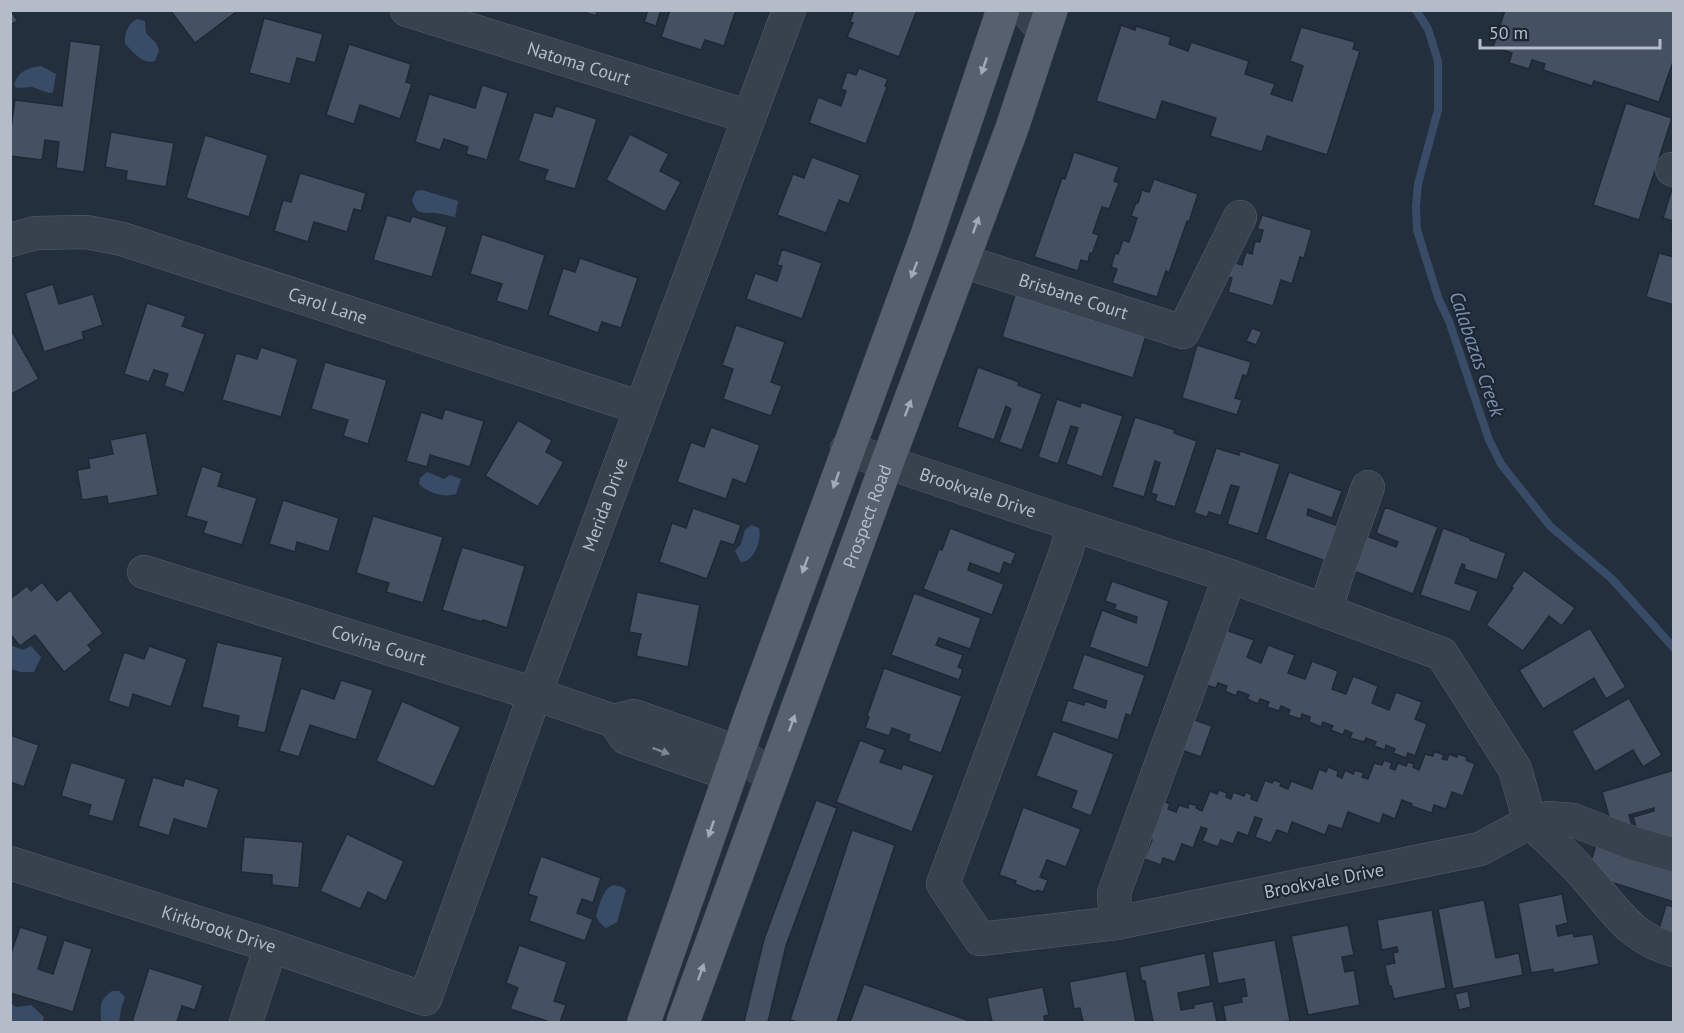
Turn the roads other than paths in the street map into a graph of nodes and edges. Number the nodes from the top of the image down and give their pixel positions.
1 (407, 10) edge
2 (789, 10) edge
3 (1003, 10) edge
4 (1042, 17) edge
5 (749, 117) junction
6 (1240, 217) dead end
7 (10, 240) edge
8 (963, 261) junction
9 (641, 408) junction
10 (847, 449) junction
11 (887, 463) junction
12 (1368, 487) dead end
13 (1074, 525) junction
14 (144, 572) dead end
15 (1230, 576) junction
16 (1325, 611) junction
17 (534, 694) junction
18 (734, 763) junction
19 (772, 777) junction
20 (1530, 822) junction
21 (1674, 855) edge
22 (10, 863) edge
23 (1116, 923) junction
24 (271, 946) junction
25 (1674, 950) edge
26 (425, 999) joint
27 (246, 1023) edge
28 (644, 1023) edge
29 (683, 1023) edge

1 - 5 street, Natoma Court
2 - 5 street, Merida Drive
3 -> 10 main road
8 -> 4 main road, Prospect Road
5 - 9 street, Merida Drive
6 - 8 street, Brisbane Court
7 - 9 street, Carol Lane
11 -> 8 main road, Prospect Road
9 - 17 street, Merida Drive
10 - 11 street, Brookvale Drive
10 -> 18 main road
11 - 13 street, Brookvale Drive
19 -> 11 main road, Prospect Road
12 - 16 street
13 - 15 street, Brookvale Drive
13 - 23 street, Brookvale Drive
14 - 17 street, Covina Court
15 - 16 street, Brookvale Drive
15 - 23 street
16 - 20 street, Brookvale Drive
17 - 18 street, Covina Court
17 - 26 street, Merida Drive
18 - 19 street, Covina Court
18 -> 28 main road
29 -> 19 main road, Prospect Road
20 - 21 street
20 - 23 street, Brookvale Drive
20 - 25 street
22 - 24 street, Kirkbrook Drive
24 - 26 street, Kirkbrook Drive
24 - 27 street

